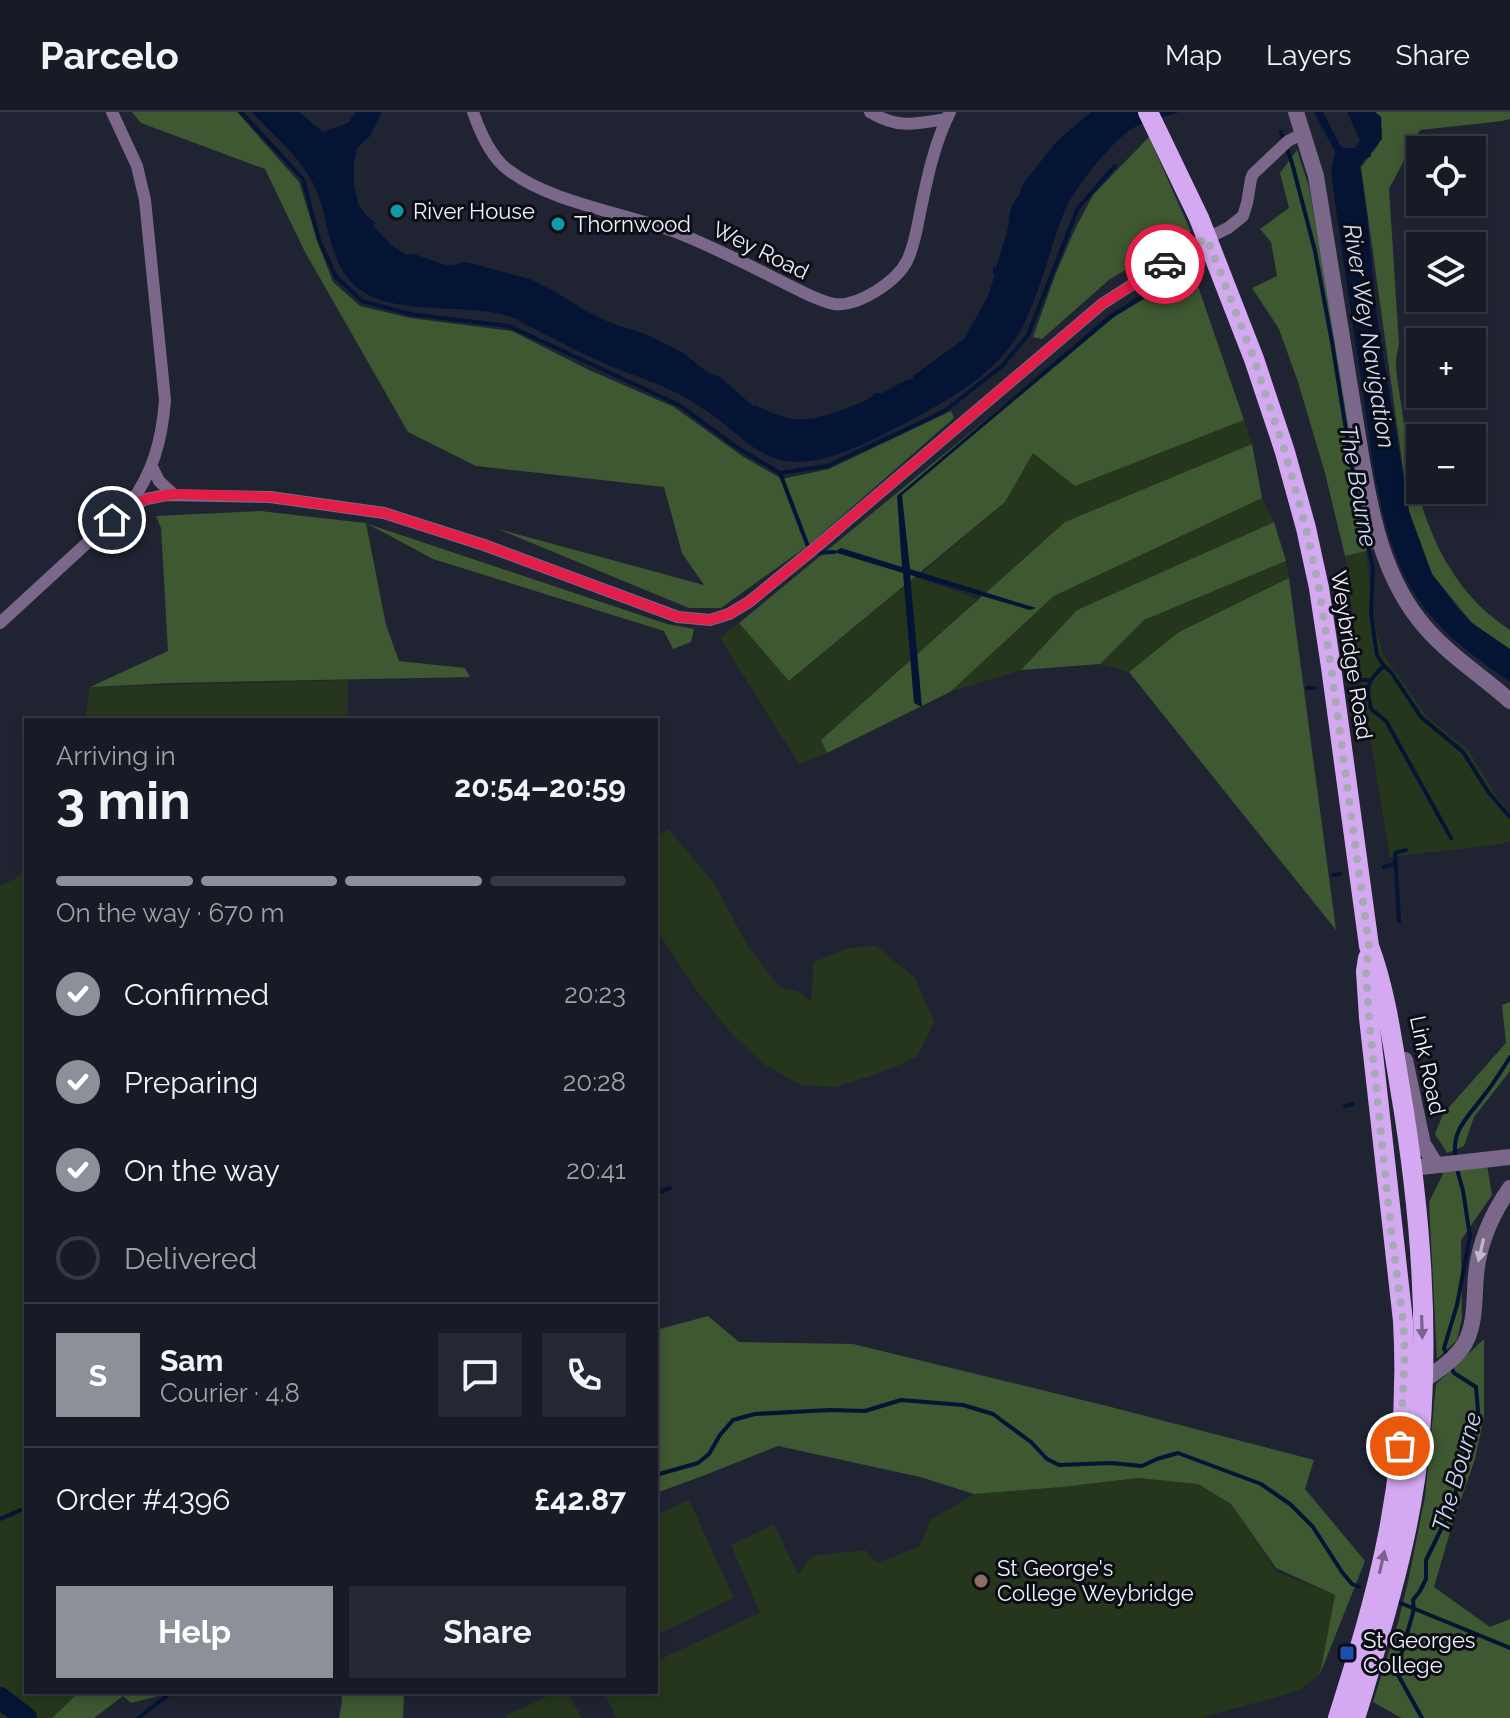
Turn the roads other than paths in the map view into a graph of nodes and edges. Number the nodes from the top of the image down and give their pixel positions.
1 (112, 112) edge
2 (473, 112) edge
3 (870, 112) edge
4 (1296, 112) edge
5 (948, 116) edge
6 (1153, 121) edge
7 (1290, 141) junction
8 (1207, 238) junction
9 (152, 467) junction
10 (173, 494) junction
11 (127, 508) junction
12 (0, 623) edge
13 (1510, 701) edge
14 (1369, 946) junction
15 (1380, 974) junction
16 (1510, 1157) edge
17 (1450, 1163) junction
18 (1412, 1168) junction
19 (1510, 1188) edge
20 (1403, 1321) junction
21 (1423, 1381) junction
22 (1338, 1718) edge
23 (1355, 1718) edge

1 - 9 street
2 - 5 street, Wey Road
3 - 5 street
4 - 7 street
6 - 8 main road, Weybridge Road
7 - 8 street
7 - 13 street
8 - 10 street
8 - 14 main road, Weybridge Road
9 - 10 street
9 - 11 street
10 - 11 street
11 - 12 street
14 - 15 main road, Weybridge Road
14 - 20 main road, Weybridge Road
15 - 17 street, Link Road
15 - 18 main road, Weybridge Road
16 - 17 street
17 - 18 street
18 - 20 main road
18 -> 21 main road, Weybridge Road
19 -> 21 street
22 -> 20 main road, Weybridge Road
21 - 23 main road, Weybridge Road

